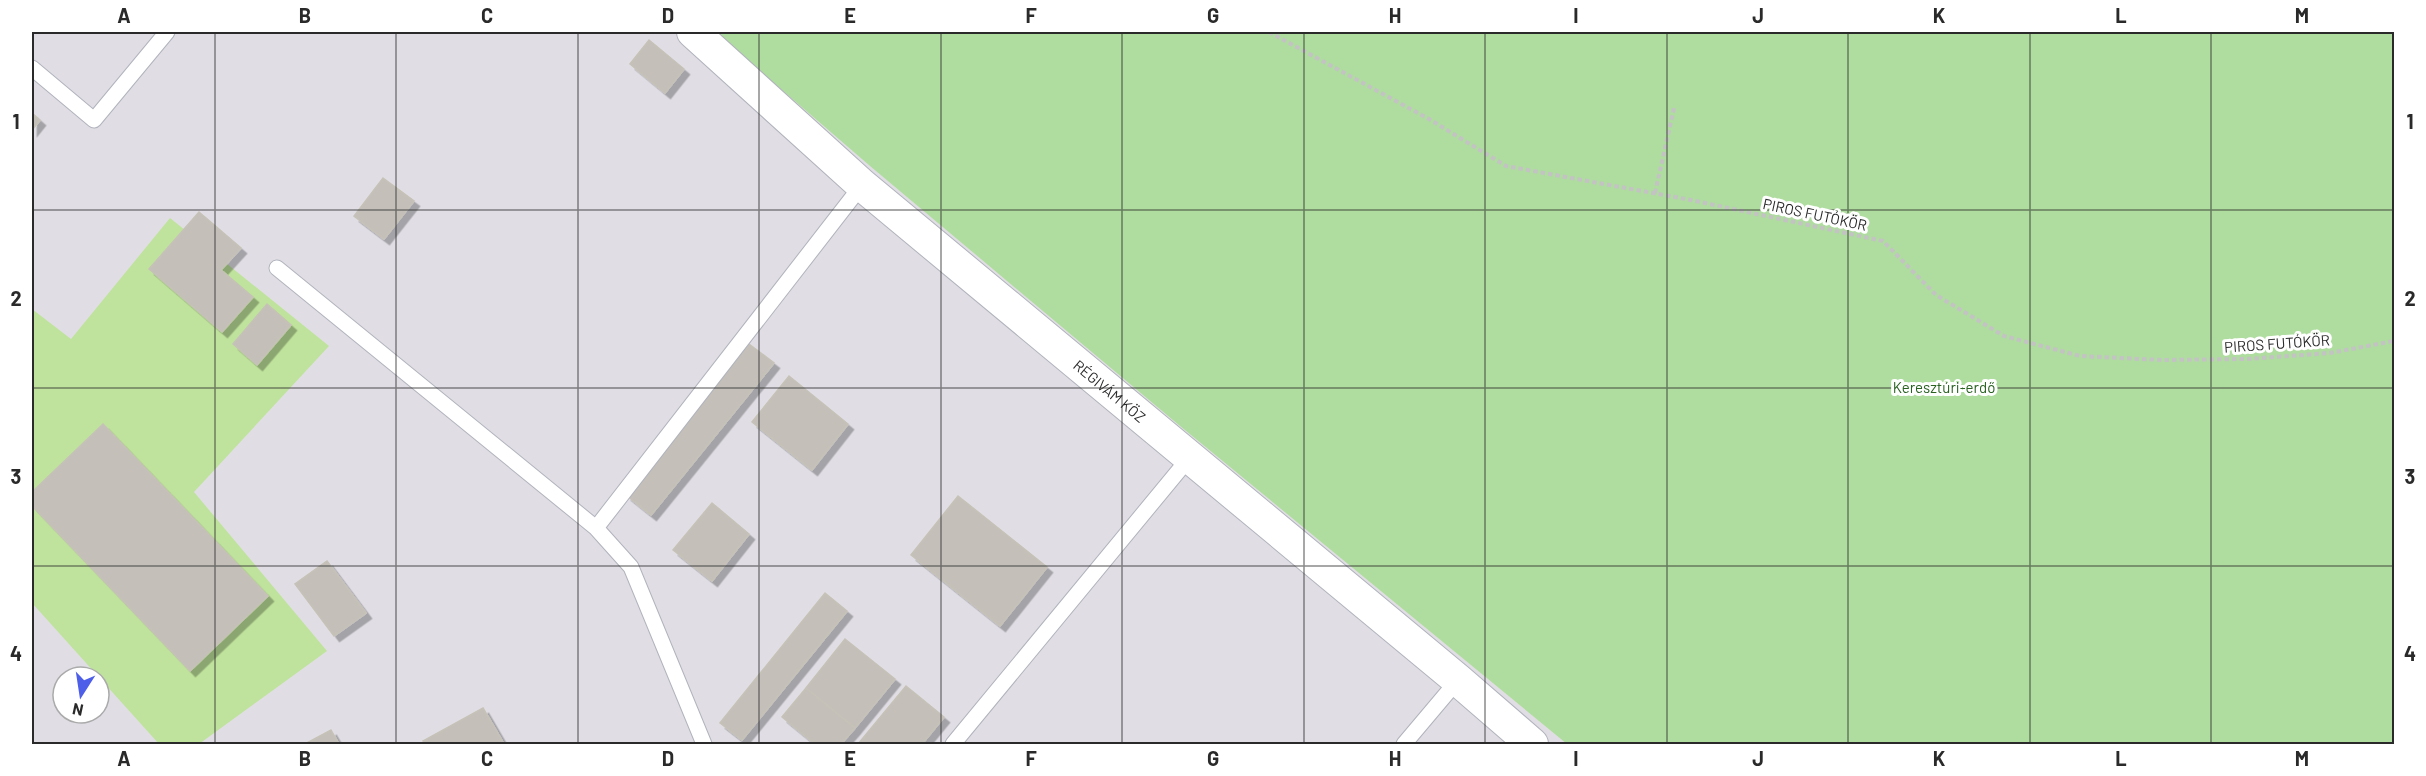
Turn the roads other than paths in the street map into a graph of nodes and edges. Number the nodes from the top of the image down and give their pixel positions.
1 (167, 32) edge
2 (693, 32) edge
3 (32, 68) edge
4 (862, 185) junction
5 (277, 268) dead end
6 (1190, 457) junction
7 (596, 528) junction
8 (1458, 680) junction
9 (704, 744) edge
10 (953, 744) edge
11 (1404, 744) edge
12 (1532, 744) edge

1 - 3 lane
2 - 4 street, RÉGIVÁM KÖZ
4 - 6 street, RÉGIVÁM KÖZ
4 - 7 lane
5 - 7 lane
6 - 8 street, RÉGIVÁM KÖZ
6 - 10 lane
7 - 9 lane
8 - 11 lane
8 - 12 street, RÉGIVÁM KÖZ

